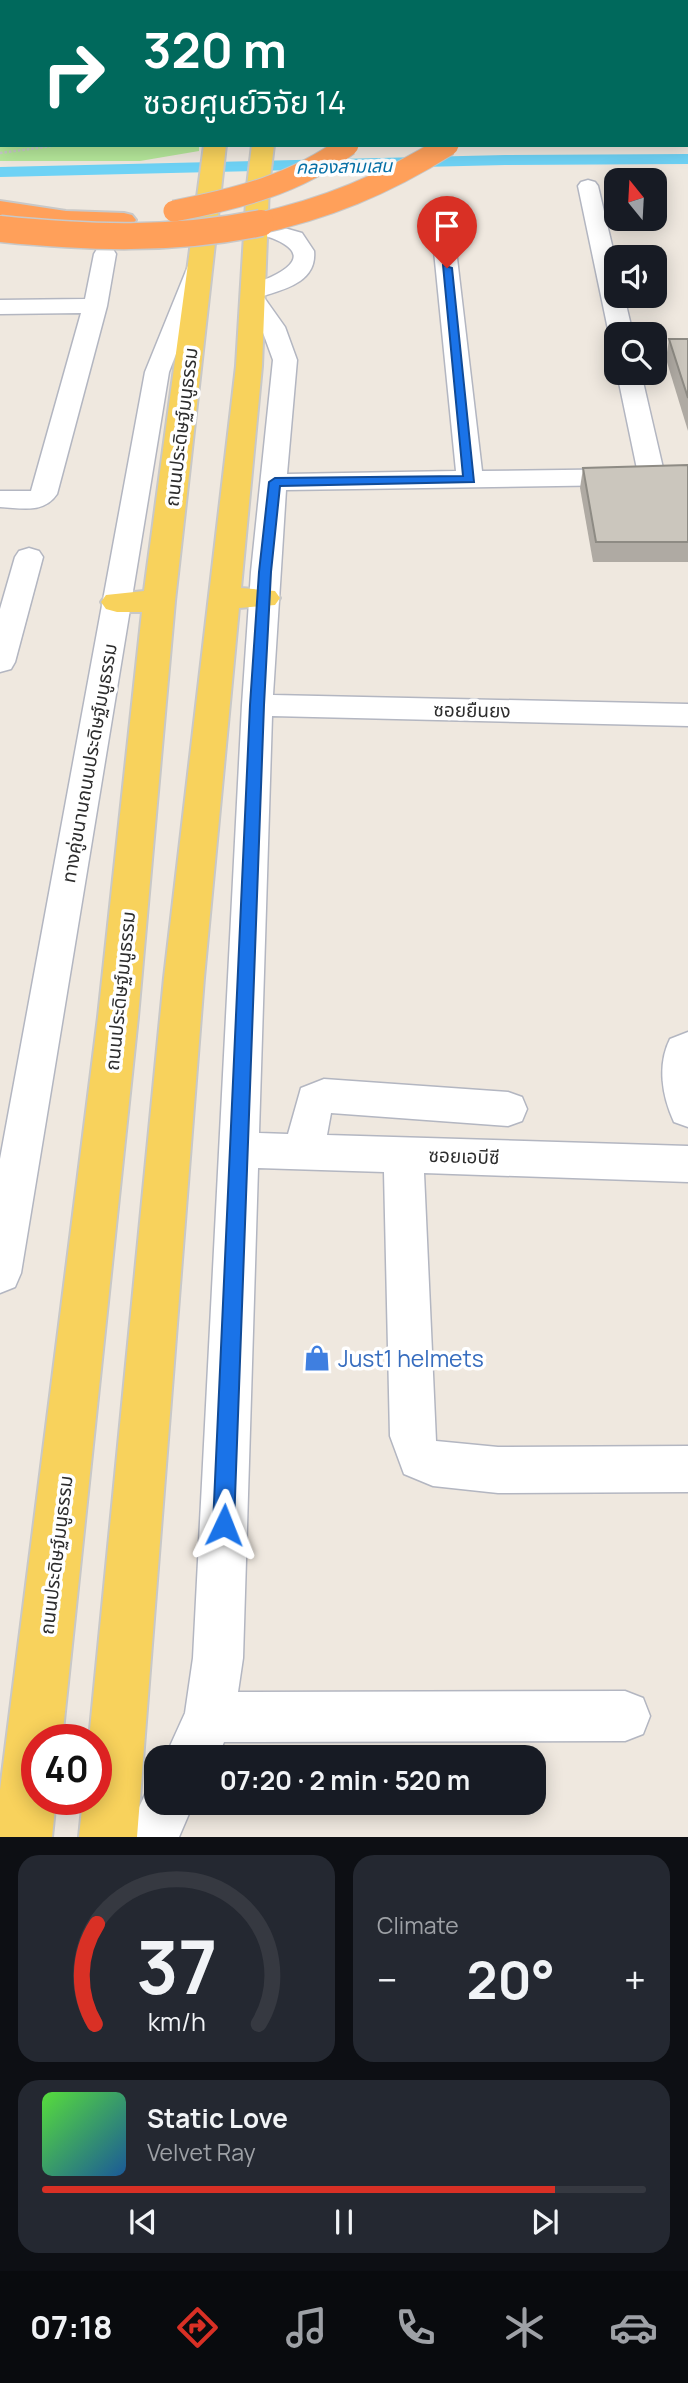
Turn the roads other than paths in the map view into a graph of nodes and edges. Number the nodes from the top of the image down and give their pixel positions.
1 (215, 147) edge
2 (263, 147) edge
3 (346, 147) edge
4 (445, 147) edge
5 (383, 156) dead end
6 (588, 186) dead end
7 (0, 208) edge
8 (124, 220) junction
9 (256, 226) junction
10 (0, 229) edge
11 (444, 241) dead end
12 (105, 254) dead end
13 (201, 258) junction
14 (253, 296) junction
15 (95, 306) junction
16 (0, 307) edge
17 (618, 322) edge
18 (632, 385) edge
19 (688, 476) edge
20 (652, 477) junction
21 (470, 479) junction
22 (275, 482) junction
23 (0, 499) edge
24 (29, 557) dead end
25 (225, 598) junction
26 (264, 598) junction
27 (159, 601) junction
28 (117, 602) junction
29 (0, 662) edge
30 (257, 705) junction
31 (688, 715) edge
32 (688, 1048) edge
33 (508, 1109) dead end
34 (688, 1110) edge
35 (239, 1150) junction
36 (304, 1150) junction
37 (403, 1154) junction
38 (688, 1164) edge
39 (0, 1273) edge
40 (688, 1469) edge
41 (625, 1716) dead end
42 (201, 1737) edge
43 (162, 1815) edge
44 (23, 1837) edge
45 (108, 1837) edge
46 (151, 1837) edge

1 - 13 main road, ถนนประดิษฐ์มนูธรรม
2 - 9 main road
3 - 8 highway, bridge
4 - 10 highway, bridge
5 - 8 highway
6 - 17 street
7 - 8 highway
9 - 14 main road
9 - 14 street
11 - 21 street
12 - 15 street
13 - 27 main road, ถนนประดิษฐ์มนูธรรม
13 - 28 street, ทางคู่ขนานถนนประดิษฐ์มนูธรรม
14 - 22 street
14 - 25 main road
15 - 16 street
15 - 23 street
18 - 20 street
19 - 20 street
20 - 21 street
21 - 22 street
22 - 26 street
24 - 29 street
25 - 26 main road
25 - 45 main road
26 - 30 street
27 - 28 main road
27 - 44 main road, ถนนประดิษฐ์มนูธรรม
28 - 39 street, ทางคู่ขนานถนนประดิษฐ์มนูธรรม
30 - 31 street, ซอยยืนยง
30 - 35 street
32 - 34 street
33 - 36 street
35 - 36 street, ซอยเอบีซี
35 - 42 street
36 - 37 street, ซอยเอบีซี
37 - 38 street, ซอยเอบีซี
37 - 40 street
41 - 42 street
43 - 46 street

